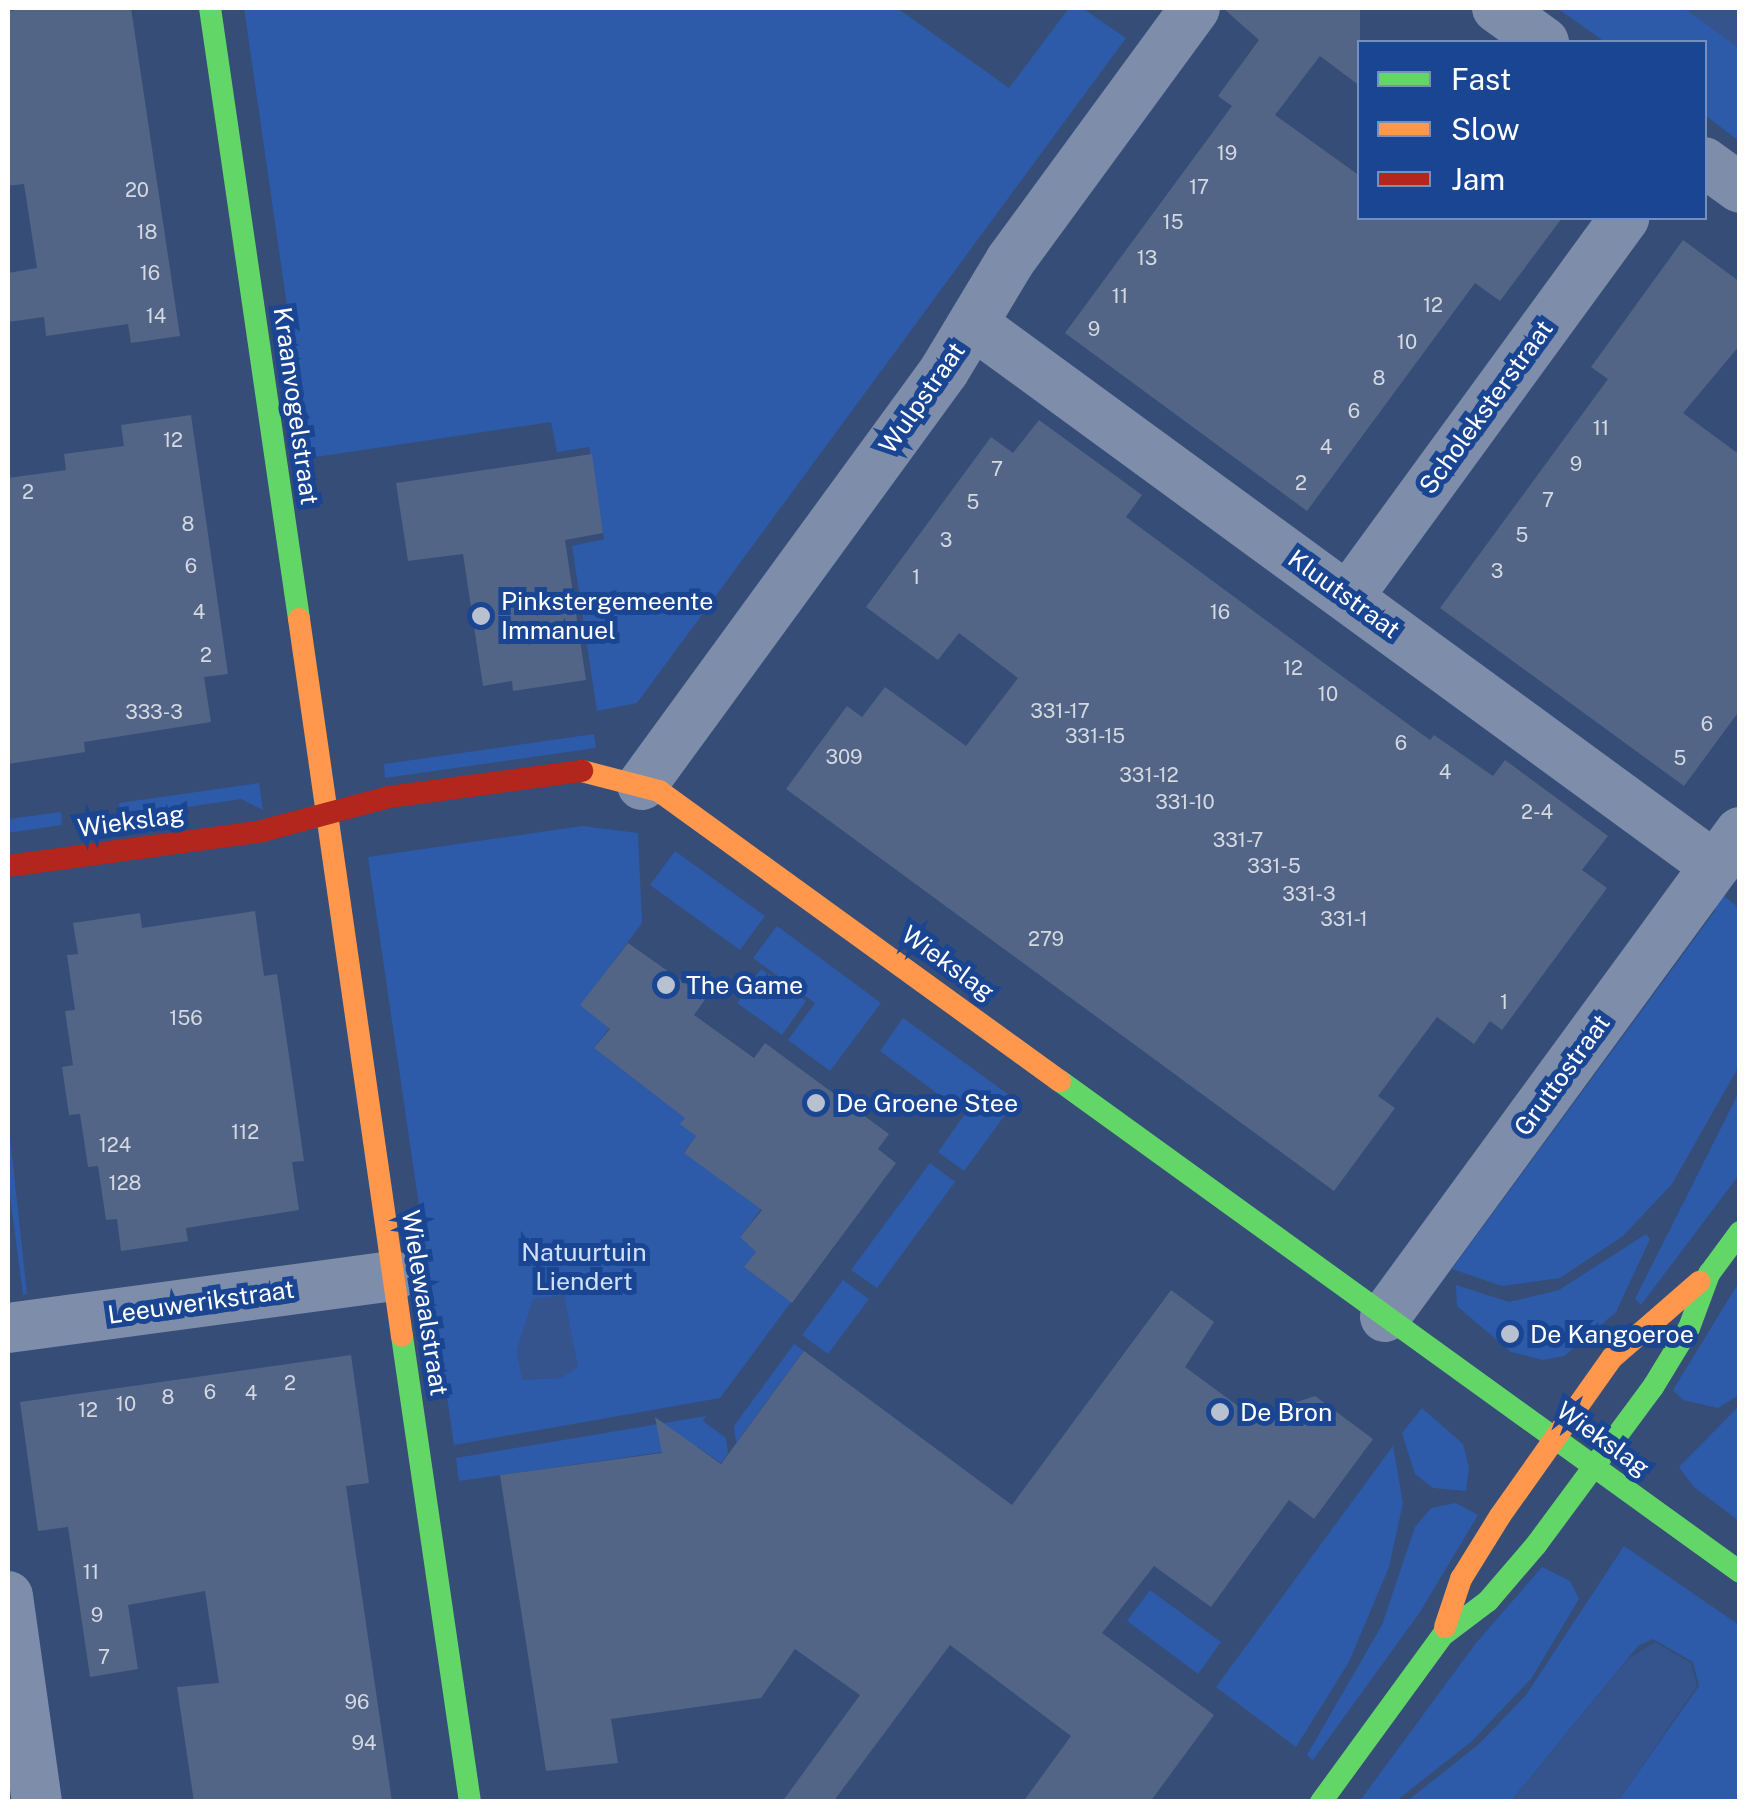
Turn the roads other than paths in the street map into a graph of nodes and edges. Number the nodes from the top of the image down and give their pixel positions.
1 (210, 8) edge
2 (1195, 8) edge
3 (1496, 8) edge
4 (1541, 40) edge
5 (1707, 164) edge
6 (1740, 188) edge
7 (1623, 220) edge
8 (973, 324) junction
9 (1348, 597) junction
10 (642, 784) junction
11 (326, 813) junction
12 (1727, 849) edge
13 (8, 866) edge
14 (1740, 1232) edge
15 (1709, 1274) junction
16 (394, 1276) junction
17 (1385, 1317) junction
18 (8, 1328) edge
19 (1555, 1438) junction
20 (1594, 1467) junction
21 (1740, 1572) edge
22 (8, 1596) edge
23 (1443, 1635) junction
24 (37, 1802) edge
25 (470, 1802) edge
26 (1322, 1802) edge

1 - 11 street, Kraanvogelstraat
2 - 8 street, Wulpstraat
3 - 4 street
5 - 6 street
7 - 9 street, Scholeksterstraat
8 - 9 street, Kluutstraat
8 - 10 street, Wulpstraat
9 - 12 street, Kluutstraat
10 - 11 street, Wiekslag
10 - 17 street, Wiekslag
11 - 13 street, Wiekslag
11 - 16 street, Wielewaalstraat
12 - 17 street, Gruttostraat
14 - 15 street
15 - 19 street
15 - 20 street
16 - 18 street, Leeuwerikstraat
16 - 25 street, Wielewaalstraat
17 - 19 street, Wiekslag
19 - 20 street, Wiekslag
19 - 23 street
20 - 21 street, Wiekslag
20 - 23 street
22 - 24 street
23 - 26 street

